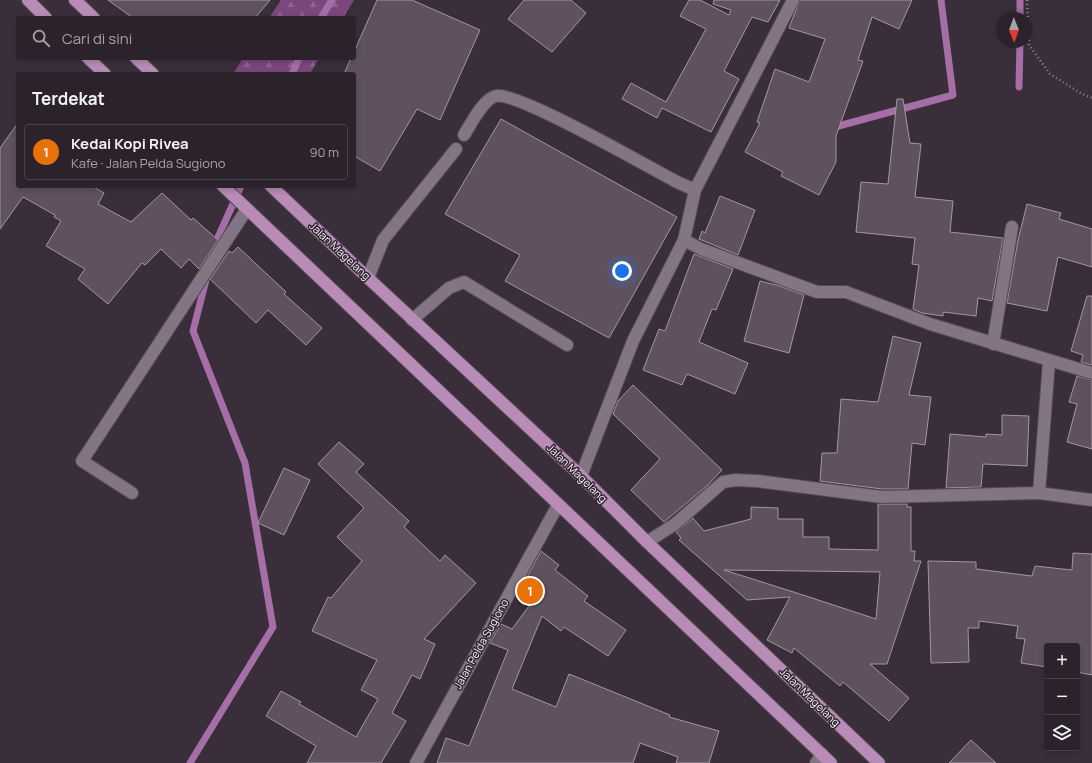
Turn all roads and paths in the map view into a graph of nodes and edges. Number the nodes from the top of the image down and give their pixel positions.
1 (28, 0) edge
2 (75, 0) edge
3 (793, 0) edge
4 (1027, 0) edge
5 (44, 16) edge
6 (92, 16) edge
7 (90, 60) edge
8 (138, 60) edge
9 (103, 72) edge
10 (151, 72) edge
11 (1092, 98) edge
12 (464, 135) dead end
13 (456, 149) dead end
14 (225, 188) edge
15 (273, 188) edge
16 (695, 190) junction
17 (247, 209) junction
18 (1012, 227) dead end
19 (684, 240) junction
20 (368, 278) junction
21 (412, 320) junction
22 (993, 344) junction
23 (567, 345) dead end
24 (1049, 361) junction
25 (1092, 373) edge
26 (581, 476) junction
27 (132, 493) dead end
28 (1039, 493) junction
29 (1092, 500) edge
30 (558, 504) junction
31 (647, 542) junction
32 (819, 759) edge
33 (416, 763) edge
34 (831, 763) edge
35 (879, 763) edge

1 - 5 highway
2 - 6 highway
3 - 16 street
4 - 11 path
7 - 9 highway
8 - 10 highway
12 - 16 street
13 - 20 street
14 - 17 highway
15 - 20 highway, Jalan Magelang
16 - 19 street
17 - 27 street
17 - 30 highway
18 - 22 street
19 - 22 street
19 - 26 street
20 - 21 highway, Jalan Magelang
21 - 23 street
21 - 26 highway, Jalan Magelang
22 - 24 street
24 - 25 street
24 - 28 street
26 - 31 highway, Jalan Magelang
28 - 29 street
28 - 31 street
30 - 32 highway
30 - 33 street, Jalan Pelda Sugiono
31 - 35 highway, Jalan Magelang
32 - 34 highway

